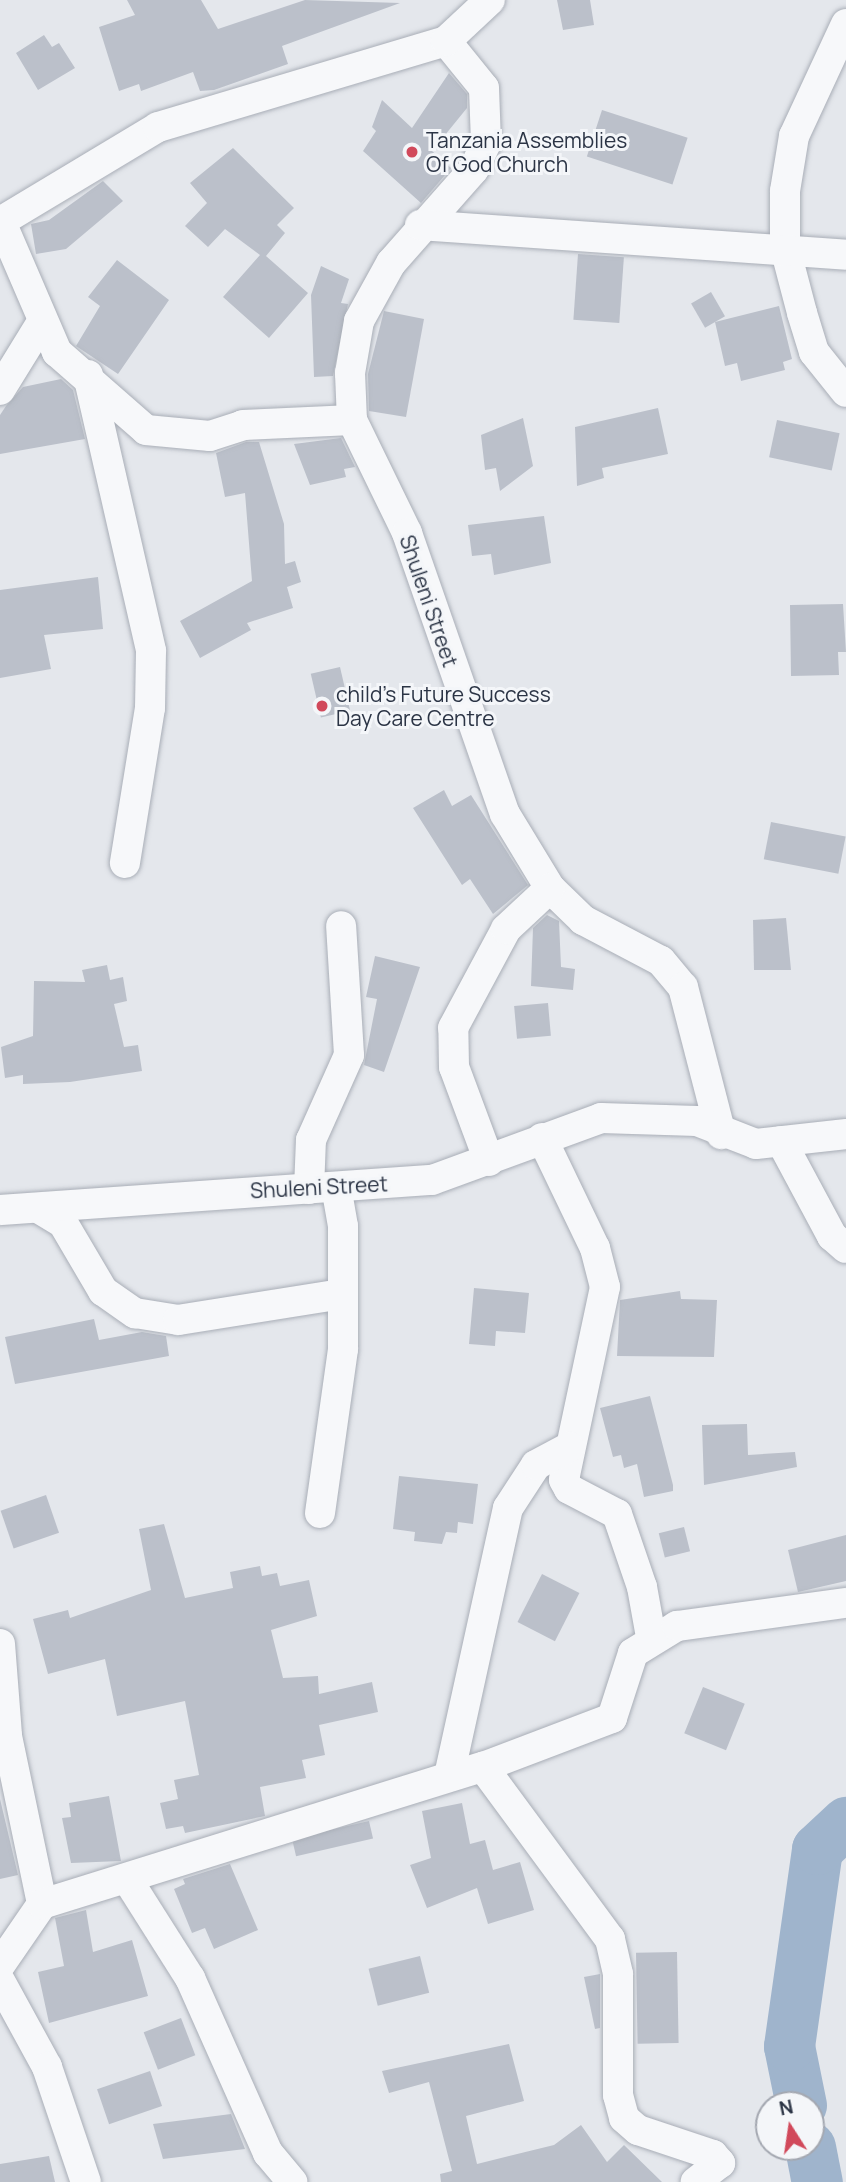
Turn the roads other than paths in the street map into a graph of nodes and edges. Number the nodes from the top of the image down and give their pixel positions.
1 (491, 0) edge
2 (846, 24) edge
3 (446, 41) junction
4 (1, 222) edge
5 (420, 225) junction
6 (785, 248) junction
7 (846, 255) edge
8 (40, 325) junction
9 (88, 375) junction
10 (0, 390) edge
11 (846, 392) edge
12 (352, 420) junction
13 (125, 863) dead end
14 (550, 888) junction
15 (341, 926) dead end
16 (846, 1133) edge
17 (721, 1134) junction
18 (542, 1138) junction
19 (781, 1142) junction
20 (489, 1161) junction
21 (322, 1189) junction
22 (38, 1208) junction
23 (0, 1210) edge
24 (846, 1248) edge
25 (342, 1294) junction
26 (570, 1447) junction
27 (320, 1513) dead end
28 (846, 1603) edge
29 (651, 1637) junction
30 (0, 1644) edge
31 (4, 1737) edge
32 (483, 1767) junction
33 (449, 1776) junction
34 (128, 1882) junction
35 (42, 1904) junction
36 (0, 1965) edge
37 (0, 1980) edge
38 (86, 2182) edge
39 (292, 2182) edge
40 (696, 2182) edge

1 - 3 street
2 - 6 street
3 - 4 street
3 - 5 street, Shuleni Street
4 - 8 street
5 - 6 street
5 - 12 street, Shuleni Street
6 - 7 street
6 - 11 street
8 - 9 street
8 - 10 street
9 - 12 street
9 - 13 street
12 - 14 street, Shuleni Street
14 - 17 street, Shuleni Street
14 - 20 street
15 - 21 street
16 - 19 street, Shuleni Street
17 - 18 street, Shuleni Street
17 - 19 street, Shuleni Street
18 - 20 street, Shuleni Street
18 - 26 street
19 - 24 street
20 - 21 street, Shuleni Street
21 - 22 street, Shuleni Street
21 - 25 street
22 - 23 street, Shuleni Street
22 - 25 street
25 - 27 street
26 - 29 street
26 - 33 street
28 - 29 street
29 - 32 street
30 - 31 street
31 - 35 street
32 - 33 street
32 - 40 street
33 - 34 street
34 - 35 street
34 - 39 street
35 - 36 street
37 - 38 street

